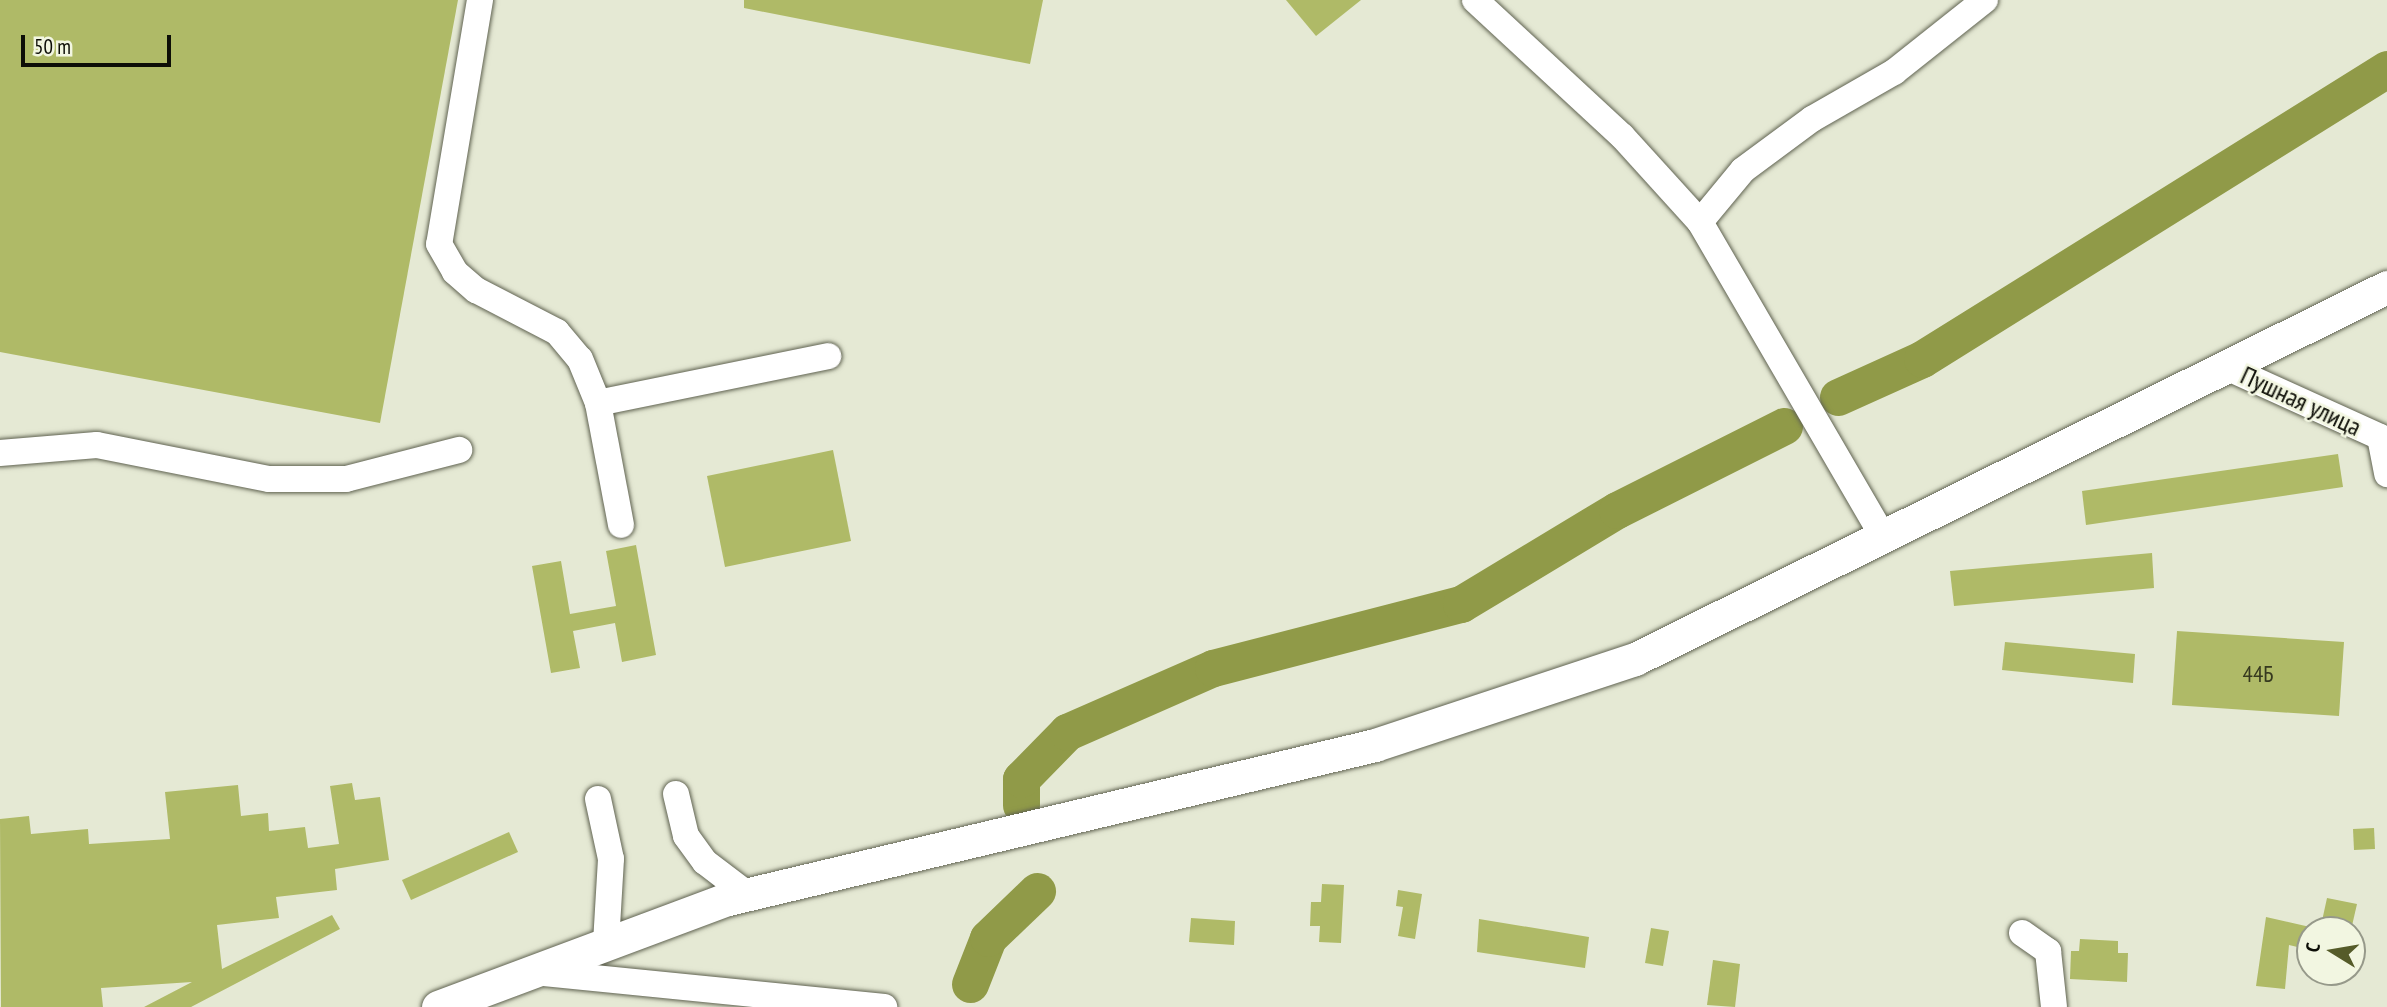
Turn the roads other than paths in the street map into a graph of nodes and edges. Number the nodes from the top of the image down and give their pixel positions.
1 (480, 0) edge
2 (1475, 0) edge
3 (1984, 0) edge
4 (1700, 222) junction
5 (2387, 287) edge
6 (828, 356) dead end
7 (2226, 367) junction
8 (598, 403) junction
9 (459, 450) dead end
10 (0, 453) edge
11 (2387, 474) edge
12 (621, 524) dead end
13 (1883, 537) junction
14 (676, 794) dead end
15 (598, 799) dead end
16 (747, 894) junction
17 (2022, 933) dead end
18 (606, 942) junction
19 (524, 971) junction
20 (438, 1007) edge
21 (884, 1007) edge
22 (2054, 1007) edge

1 - 8 street
2 - 4 street
3 - 4 street
4 - 13 street
5 - 7 main road
6 - 8 street
7 - 11 street, Пушная улица
7 - 13 main road
8 - 12 street
9 - 10 street
13 - 16 main road
14 - 16 street
15 - 18 street
16 - 18 main road
17 - 22 street
18 - 19 main road
19 - 20 main road
19 - 21 street

